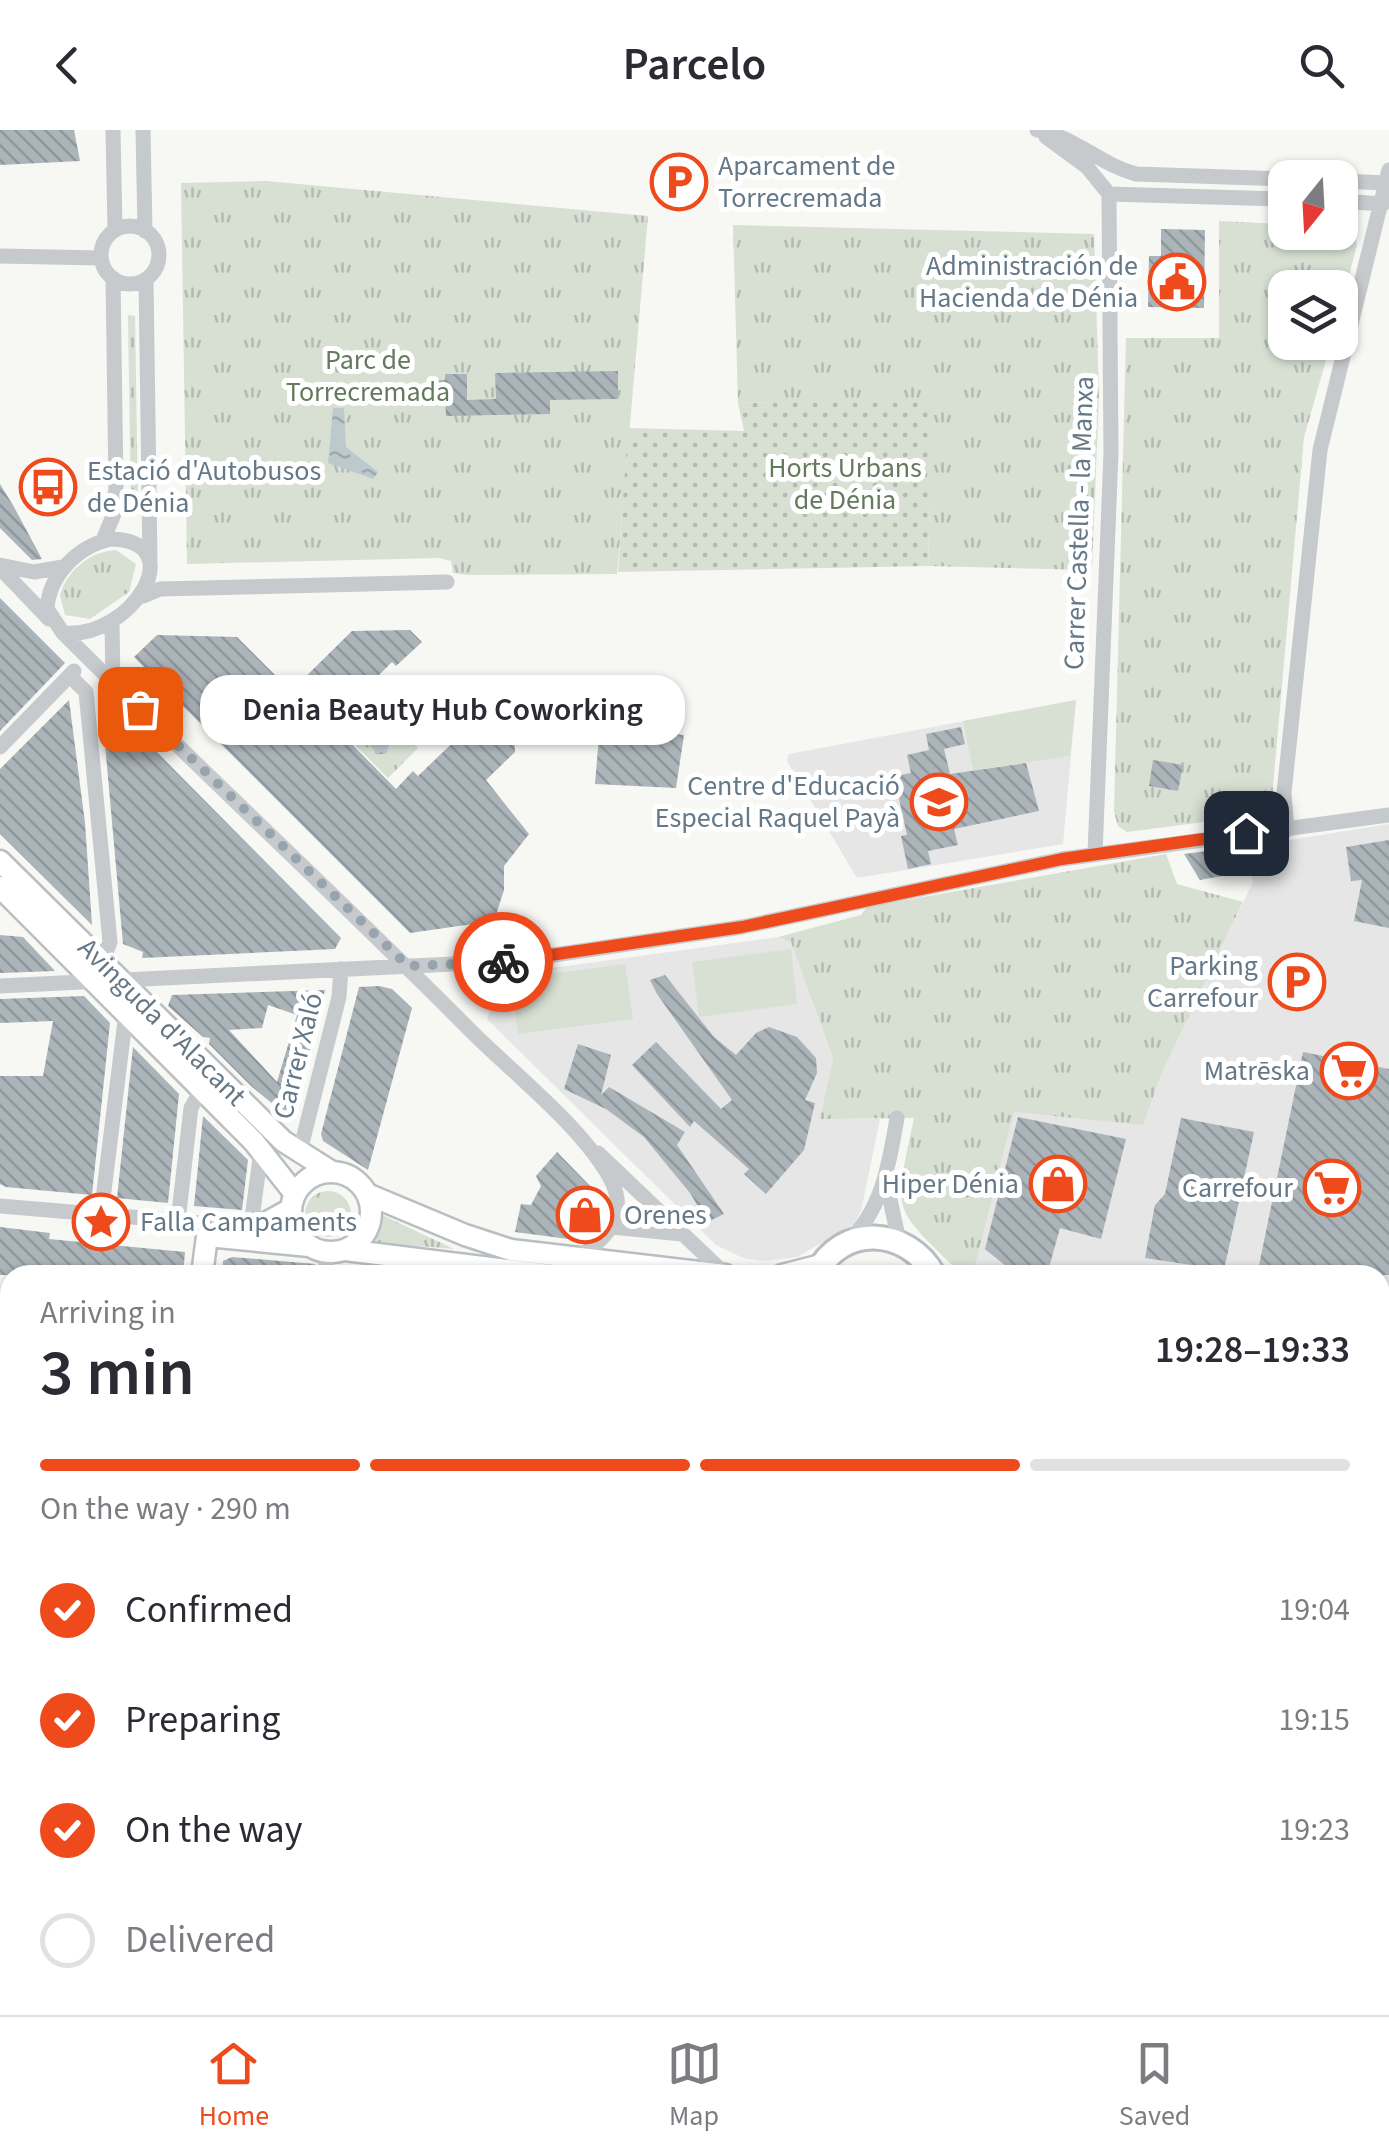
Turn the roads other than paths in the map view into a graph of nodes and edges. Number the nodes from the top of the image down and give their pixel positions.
1 (113, 130) edge
2 (144, 130) edge
3 (1034, 130) edge
4 (1388, 177) edge
5 (1268, 178) edge
6 (1358, 180) edge
7 (1109, 194) junction
8 (1268, 199) edge
9 (1358, 202) edge
10 (1383, 204) junction
11 (115, 230) junction
12 (146, 230) junction
13 (0, 256) edge
14 (101, 258) junction
15 (113, 278) junction
16 (146, 279) junction
17 (103, 540) junction
18 (0, 567) edge
19 (64, 567) junction
20 (150, 568) junction
21 (448, 582) dead end
22 (143, 596) junction
23 (50, 620) junction
24 (112, 623) junction
25 (63, 633) junction
26 (88, 658) junction
27 (70, 676) junction
28 (113, 684) junction
29 (88, 710) junction
30 (0, 747) edge
31 (1389, 814) edge
32 (1287, 830) junction
33 (1095, 854) junction
34 (0, 861) edge
35 (0, 887) edge
36 (408, 966) junction
37 (341, 969) junction
38 (105, 974) junction
39 (0, 986) edge
40 (126, 1013) junction
41 (202, 1088) junction
42 (897, 1118) dead end
43 (576, 1136) junction
44 (262, 1150) junction
45 (300, 1155) junction
46 (332, 1172) junction
47 (886, 1178) junction
48 (367, 1194) junction
49 (293, 1202) junction
50 (0, 1206) edge
51 (101, 1216) junction
52 (178, 1221) junction
53 (244, 1226) junction
54 (612, 1227) junction
55 (682, 1234) junction
56 (206, 1236) junction
57 (899, 1241) junction
58 (848, 1242) junction
59 (327, 1249) junction
60 (578, 1257) junction
61 (203, 1265) edge
62 (326, 1265) edge
63 (464, 1265) edge
64 (643, 1265) edge
65 (715, 1265) edge
66 (823, 1265) edge
67 (927, 1265) edge

1 - 11 street
2 - 12 street
3 - 5 street
3 - 7 street
4 - 6 street
4 - 10 street
7 - 8 street
7 - 33 street, Carrer Castella - la Manxa
9 - 10 street
10 - 32 street
11 - 12 street
11 - 14 street
12 - 16 street
13 - 14 street
14 - 15 street
15 - 16 street
15 - 17 street
16 - 20 street
17 - 19 street
17 - 20 street
18 - 19 street
18 - 23 street
19 - 23 street
20 - 22 street
21 - 22 street
22 - 24 street
23 - 25 street
24 - 25 street
24 - 28 street
25 - 26 street
26 - 27 street
26 - 28 street
27 - 29 street
27 - 30 street
28 - 29 street
28 - 36 street
29 - 38 street
31 - 32 street
32 - 33 street
33 - 36 street
34 - 38 main road, Avinguda d'Alacant
35 - 38 main road, Avinguda d'Alacant
36 - 37 street
36 - 43 street
37 - 38 street
37 - 45 street, Carrer Xaló
38 - 39 street
38 - 40 main road, Avinguda d'Alacant
38 - 45 main road, Avinguda d'Alacant
40 - 41 main road, Avinguda d'Alacant
40 - 51 street
41 - 44 main road, Avinguda d'Alacant
41 - 52 street
42 - 47 street
43 - 54 street
43 - 55 street
44 - 49 main road, Avinguda d'Alacant
44 - 53 street
45 - 46 main road, Avinguda d'Alacant
46 - 48 main road
46 - 49 main road
47 - 57 street
47 - 58 street
48 - 59 main road
48 - 60 main road
49 - 53 main road
49 - 59 main road
50 - 51 street
51 - 52 street
52 - 53 street
53 - 56 main road
54 - 55 street
54 - 60 street
55 - 65 street
56 - 59 main road
56 - 61 main road
57 - 58 main road
57 - 67 main road
58 - 66 main road
59 - 62 street
59 - 63 main road
60 - 64 main road

